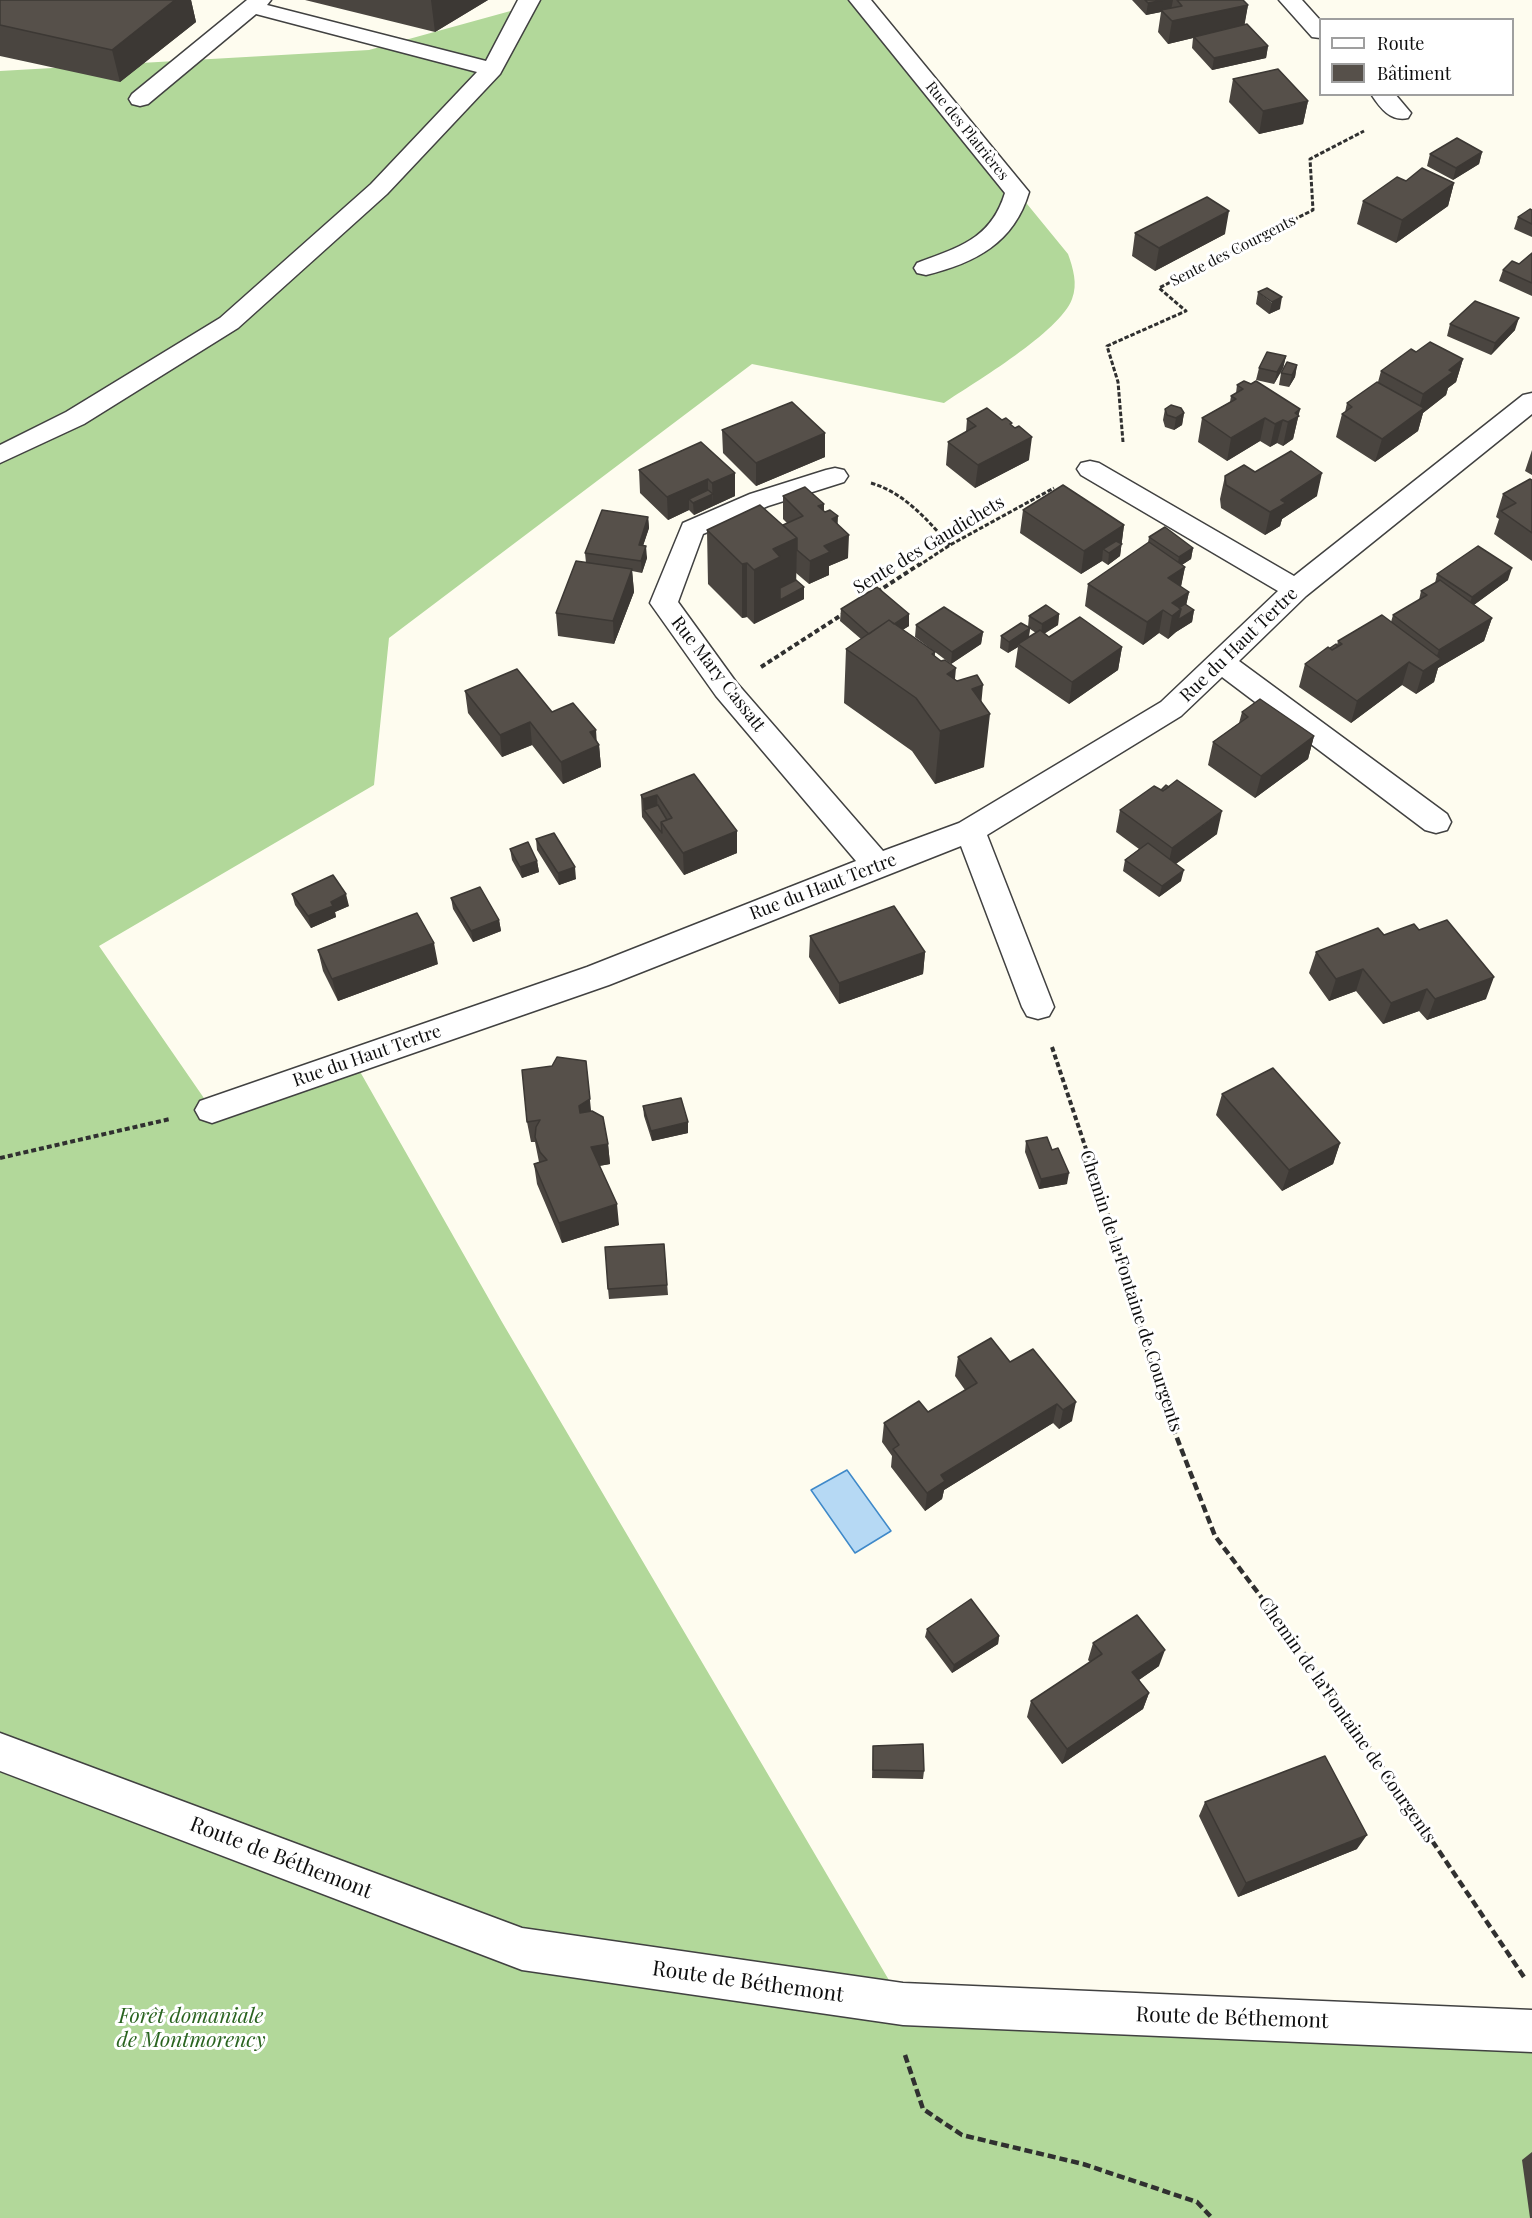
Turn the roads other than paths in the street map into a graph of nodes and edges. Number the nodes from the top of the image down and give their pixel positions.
1 (529, 0) edge
2 (860, 0) edge
3 (1290, 0) edge
4 (256, 3) edge
5 (1319, 31) edge
6 (492, 69) junction
7 (1384, 96) edge
8 (140, 99) dead end
9 (1400, 113) road end
10 (926, 268) dead end
11 (1532, 401) edge
12 (0, 454) edge
13 (1090, 469) road end
14 (835, 476) road end
15 (1296, 589) junction
16 (1221, 662) junction
17 (1436, 822) dead end
18 (970, 831) junction
19 (877, 865) junction
20 (1038, 1007) road end
21 (212, 1110) road end
22 (0, 1752) edge
23 (1532, 2031) edge

1 - 6 street
2 - 10 street, Rue des Platrières
3 - 5 street
4 - 6 street
4 - 8 street
6 - 12 street
7 - 9 street
11 - 15 street, Rue du Haut Tertre
13 - 15 street
14 - 19 street, Rue Mary Cassatt
15 - 16 street, Rue du Haut Tertre
16 - 17 street
16 - 18 street, Rue du Haut Tertre
18 - 19 street, Rue du Haut Tertre
18 - 20 street
19 - 21 street, Rue du Haut Tertre
22 - 23 street, Route de Béthemont

